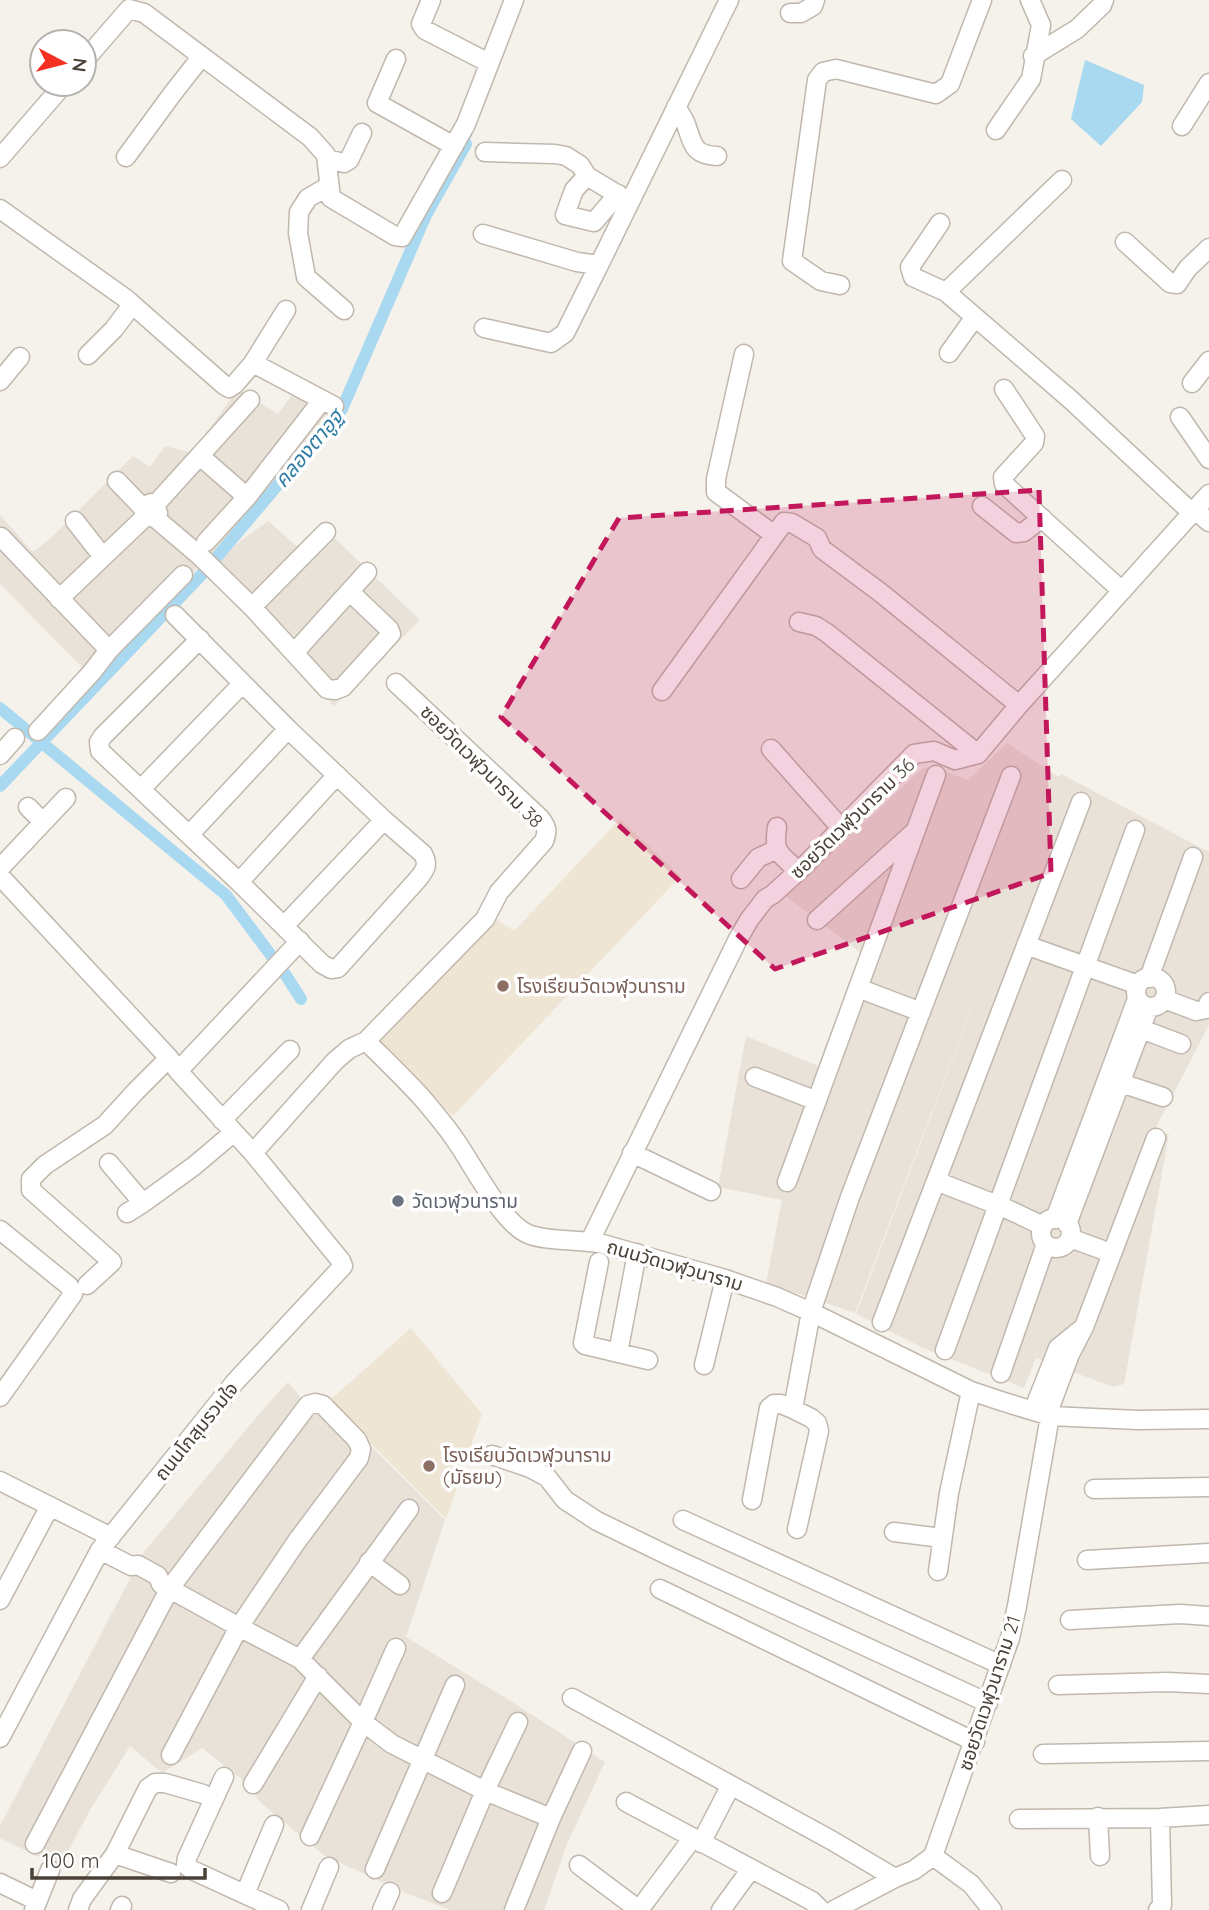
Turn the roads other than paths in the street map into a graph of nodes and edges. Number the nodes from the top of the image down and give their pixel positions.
1 (431, 0) edge
2 (514, 0) edge
3 (729, 0) edge
4 (815, 0) edge
5 (982, 0) edge
6 (1030, 0) edge
7 (1104, 0) edge
8 (790, 13) dead end
9 (98, 45) edge
10 (1035, 55) junction
11 (202, 56) junction
12 (397, 59) dead end
13 (489, 63) junction
14 (1206, 97) edge
15 (52, 98) edge
16 (676, 107) junction
17 (1182, 126) dead end
18 (996, 130) dead end
19 (362, 133) dead end
20 (454, 146) junction
21 (485, 152) dead end
22 (717, 156) dead end
23 (126, 157) dead end
24 (0, 158) edge
25 (327, 159) junction
26 (587, 176) junction
27 (1062, 180) dead end
28 (329, 186) junction
29 (624, 198) junction
30 (0, 209) edge
31 (940, 223) dead end
32 (483, 234) dead end
33 (1125, 242) dead end
34 (1209, 248) edge
35 (599, 265) junction
36 (840, 285) dead end
37 (946, 292) junction
38 (132, 305) junction
39 (286, 310) dead end
40 (344, 310) dead end
41 (975, 317) junction
42 (484, 328) dead end
43 (949, 353) dead end
44 (744, 354) dead end
45 (88, 355) dead end
46 (20, 357) dead end
47 (1209, 361) edge
48 (253, 363) junction
49 (0, 381) edge
50 (1192, 383) dead end
51 (1004, 389) dead end
52 (250, 400) dead end
53 (1180, 417) dead end
54 (200, 456) junction
55 (1209, 458) edge
56 (117, 481) dead end
57 (1209, 494) edge
58 (247, 497) junction
59 (982, 506) dead end
60 (1193, 510) junction
61 (150, 512) junction
62 (1042, 518) junction
63 (0, 519) edge
64 (75, 521) dead end
65 (1209, 522) edge
66 (326, 532) dead end
67 (773, 534) junction
68 (0, 537) edge
69 (203, 549) junction
70 (103, 557) junction
71 (368, 572) dead end
72 (183, 575) dead end
73 (1122, 591) junction
74 (350, 592) junction
75 (59, 599) junction
76 (252, 607) junction
77 (175, 615) dead end
78 (799, 622) dead end
79 (200, 639) junction
80 (109, 650) junction
81 (294, 653) junction
82 (396, 683) dead end
83 (242, 684) junction
84 (663, 691) dead end
85 (1019, 705) junction
86 (288, 729) junction
87 (38, 731) dead end
88 (15, 738) dead end
89 (771, 749) dead end
90 (978, 754) junction
91 (0, 755) edge
92 (337, 775) junction
93 (936, 775) dead end
94 (1012, 776) dead end
95 (141, 789) junction
96 (66, 797) dead end
97 (1081, 802) dead end
98 (28, 807) dead end
99 (384, 820) junction
100 (43, 822) junction
101 (777, 827) dead end
102 (841, 828) junction
103 (917, 829) junction
104 (1135, 830) dead end
105 (189, 835) junction
106 (777, 849) junction
107 (1193, 857) dead end
108 (0, 867) edge
109 (798, 871) junction
110 (0, 876) edge
111 (741, 879) dead end
112 (239, 882) junction
113 (817, 920) dead end
114 (284, 926) junction
115 (300, 941) junction
116 (1026, 945) junction
117 (1085, 966) junction
118 (858, 988) junction
119 (1147, 993) junction
120 (1209, 1002) edge
121 (921, 1012) junction
122 (1141, 1029) junction
123 (366, 1041) junction
124 (1181, 1044) dead end
125 (290, 1050) dead end
126 (173, 1065) junction
127 (755, 1077) dead end
128 (1114, 1080) junction
129 (1163, 1097) dead end
130 (817, 1101) junction
131 (228, 1126) junction
132 (1156, 1138) dead end
133 (253, 1153) junction
134 (632, 1153) junction
135 (109, 1163) dead end
136 (936, 1181) junction
137 (787, 1182) dead end
138 (711, 1191) dead end
139 (143, 1203) junction
140 (998, 1205) junction
141 (127, 1213) dead end
142 (1059, 1226) junction
143 (0, 1230) edge
144 (590, 1241) junction
145 (1046, 1244) junction
146 (637, 1253) junction
147 (1111, 1253) junction
148 (598, 1262) dead end
149 (725, 1279) junction
150 (87, 1285) dead end
151 (811, 1312) junction
152 (882, 1322) dead end
153 (945, 1350) dead end
154 (618, 1353) junction
155 (648, 1360) dead end
156 (704, 1365) dead end
157 (1001, 1373) dead end
158 (971, 1391) junction
159 (0, 1397) edge
160 (793, 1409) junction
161 (1043, 1414) junction
162 (1209, 1419) edge
163 (492, 1455) dead end
164 (0, 1481) edge
165 (1209, 1487) edge
166 (1094, 1489) dead end
167 (751, 1500) dead end
168 (50, 1506) junction
169 (409, 1509) dead end
170 (683, 1520) dead end
171 (797, 1529) dead end
172 (894, 1532) dead end
173 (942, 1538) junction
174 (105, 1543) junction
175 (1209, 1553) edge
176 (1087, 1560) dead end
177 (369, 1562) junction
178 (938, 1571) dead end
179 (400, 1585) dead end
180 (166, 1586) junction
181 (660, 1588) dead end
182 (0, 1600) edge
183 (1209, 1616) edge
184 (1070, 1620) dead end
185 (239, 1628) junction
186 (396, 1648) dead end
187 (300, 1659) junction
188 (1001, 1665) junction
189 (318, 1676) junction
190 (1209, 1684) edge
191 (455, 1685) dead end
192 (1058, 1685) dead end
193 (572, 1698) dead end
194 (988, 1703) junction
195 (363, 1722) junction
196 (518, 1722) dead end
197 (0, 1738) edge
198 (975, 1742) junction
199 (582, 1751) dead end
200 (1209, 1751) edge
201 (1043, 1754) dead end
202 (171, 1755) dead end
203 (421, 1760) junction
204 (224, 1777) dead end
205 (253, 1784) dead end
206 (731, 1785) junction
207 (485, 1791) junction
208 (203, 1794) dead end
209 (626, 1802) dead end
210 (1209, 1815) edge
211 (1098, 1817) junction
212 (551, 1818) junction
213 (1160, 1818) junction
214 (1019, 1819) dead end
215 (274, 1825) dead end
216 (310, 1836) dead end
217 (696, 1841) junction
218 (35, 1844) dead end
219 (115, 1854) junction
220 (933, 1856) junction
221 (1100, 1856) dead end
222 (579, 1865) dead end
223 (329, 1867) dead end
224 (375, 1869) dead end
225 (751, 1869) junction
226 (50, 1870) dead end
227 (171, 1874) dead end
228 (895, 1878) junction
229 (0, 1883) edge
230 (390, 1892) dead end
231 (442, 1893) dead end
232 (245, 1894) junction
233 (36, 1906) edge
234 (1164, 1908) edge
235 (78, 1910) edge
236 (279, 1910) edge
237 (311, 1910) edge
238 (382, 1910) edge
239 (514, 1910) edge
240 (639, 1910) edge
241 (721, 1910) edge
242 (821, 1910) edge
243 (834, 1910) edge
244 (992, 1910) edge

1 - 13 street
2 - 13 street
3 - 16 street
4 - 8 street
5 - 36 street
6 - 10 street
7 - 10 street
9 - 11 street
10 - 18 street
11 - 23 street
11 - 25 street
12 - 20 street
13 - 20 street
14 - 17 street
15 - 24 street
16 - 22 street
16 - 29 street
19 - 25 street
20 - 28 street
21 - 26 street
25 - 28 street
26 - 29 street
26 - 29 street
27 - 37 street
28 - 40 street
29 - 35 street
30 - 38 street
31 - 37 street
32 - 35 street
33 - 34 street
35 - 42 street
37 - 41 street
38 - 45 street
38 - 48 street
39 - 48 street
41 - 43 street
41 - 60 street
44 - 67 street
46 - 49 street
47 - 50 street
48 - 58 street
51 - 62 street
52 - 54 street
53 - 55 street
54 - 58 street
54 - 61 street
56 - 61 street
57 - 60 street
58 - 69 street
59 - 62 street
60 - 65 street
60 - 73 street
61 - 69 street
61 - 70 street
62 - 73 street
63 - 68 street
64 - 70 street
66 - 76 street
67 - 84 street
67 - 85 street
68 - 75 street
69 - 76 street
70 - 75 street
71 - 74 street
72 - 80 street
73 - 85 street
74 - 81 street
74 - 81 street
75 - 80 street
76 - 81 street
77 - 79 street
78 - 90 street
79 - 83 street
79 - 95 street
80 - 87 street
82 - 123 street, ซอยวัดเวฬุวนาราม 38
83 - 86 street
83 - 95 street
85 - 90 street
86 - 92 street
86 - 105 street
88 - 91 street
89 - 102 street
90 - 102 street, ซอยวัดเวฬุวนาราม 36
92 - 99 street
92 - 112 street
93 - 103 street
94 - 121 street
95 - 105 street
96 - 100 street
97 - 116 street
98 - 100 street
99 - 114 street
99 - 115 street
100 - 108 street
101 - 106 street
102 - 109 street, ซอยวัดเวฬุวนาราม 36
103 - 113 street
103 - 118 street
104 - 117 street
105 - 112 street
106 - 109 street
106 - 111 street
107 - 119 street
109 - 134 street, ซอยวัดเวฬุวนาราม 36
110 - 126 street
112 - 114 street
114 - 115 street
115 - 126 street
116 - 117 street
116 - 136 street
117 - 119 street
117 - 140 street
118 - 121 street
118 - 130 street
119 - 120 street
119 - 122 street
119 - 128 street
121 - 151 street
122 - 124 street
122 - 128 street
123 - 133 street
123 - 144 street, ถนนวัดเวฬุวนาราม
125 - 131 street
126 - 131 street
126 - 150 street
127 - 130 street
128 - 129 street
128 - 142 street
130 - 137 street
131 - 133 street
131 - 139 street
132 - 147 street, ซอยวัดเวฬุวนาราม 21
133 - 174 street, ถนนโกสุมรวมใจ
134 - 138 street
134 - 144 street, ซอยวัดเวฬุวนาราม 36
135 - 139 street
136 - 140 street
136 - 152 street
139 - 141 street
140 - 142 street
140 - 153 street
142 - 145 street
142 - 145 street
142 - 147 street
143 - 159 street
144 - 146 street, ถนนวัดเวฬุวนาราม
145 - 157 street
146 - 149 street, ถนนวัดเวฬุวนาราม
146 - 154 street
147 - 161 street, ซอยวัดเวฬุวนาราม 21
148 - 154 street
149 - 151 street, ถนนวัดเวฬุวนาราม
149 - 156 street
151 - 158 street, ถนนวัดเวฬุวนาราม
151 - 160 street
154 - 155 street
158 - 161 street, ถนนวัดเวฬุวนาราม
158 - 173 street
160 - 167 street
160 - 171 street
161 - 162 street, ถนนวัดเวฬุวนาราม
161 - 188 street, ซอยวัดเวฬุวนาราม 21
163 - 194 street
164 - 168 street
165 - 166 street
168 - 174 street
168 - 182 street
169 - 177 street
170 - 188 street
172 - 173 street
173 - 178 street
174 - 180 street
174 - 197 street, ถนนโกสุมรวมใจ
175 - 176 street
177 - 179 street
177 - 187 street
180 - 185 street
180 - 185 street
180 - 218 street
181 - 198 street
183 - 184 street
185 - 187 street
185 - 202 street
186 - 195 street
187 - 189 street
188 - 194 street, ซอยวัดเวฬุวนาราม 21
189 - 195 street
189 - 205 street
190 - 192 street
191 - 203 street
193 - 206 street
194 - 198 street, ซอยวัดเวฬุวนาราม 21
195 - 203 street
195 - 216 street
196 - 207 street
198 - 220 street, ซอยวัดเวฬุวนาราม 21
199 - 212 street
200 - 201 street
203 - 207 street
203 - 224 street
204 - 232 street
206 - 217 street
206 - 228 street
207 - 212 street
207 - 231 street
208 - 219 street
209 - 217 street
210 - 213 street
211 - 213 street
211 - 214 street
211 - 221 street
212 - 239 street
213 - 234 street
215 - 232 street
217 - 225 street
217 - 240 street
219 - 227 street
219 - 235 street
220 - 228 street
220 - 244 street
222 - 240 street
223 - 237 street
225 - 241 street
225 - 242 street
226 - 233 street
228 - 243 street
229 - 233 street
230 - 238 street
232 - 236 street

